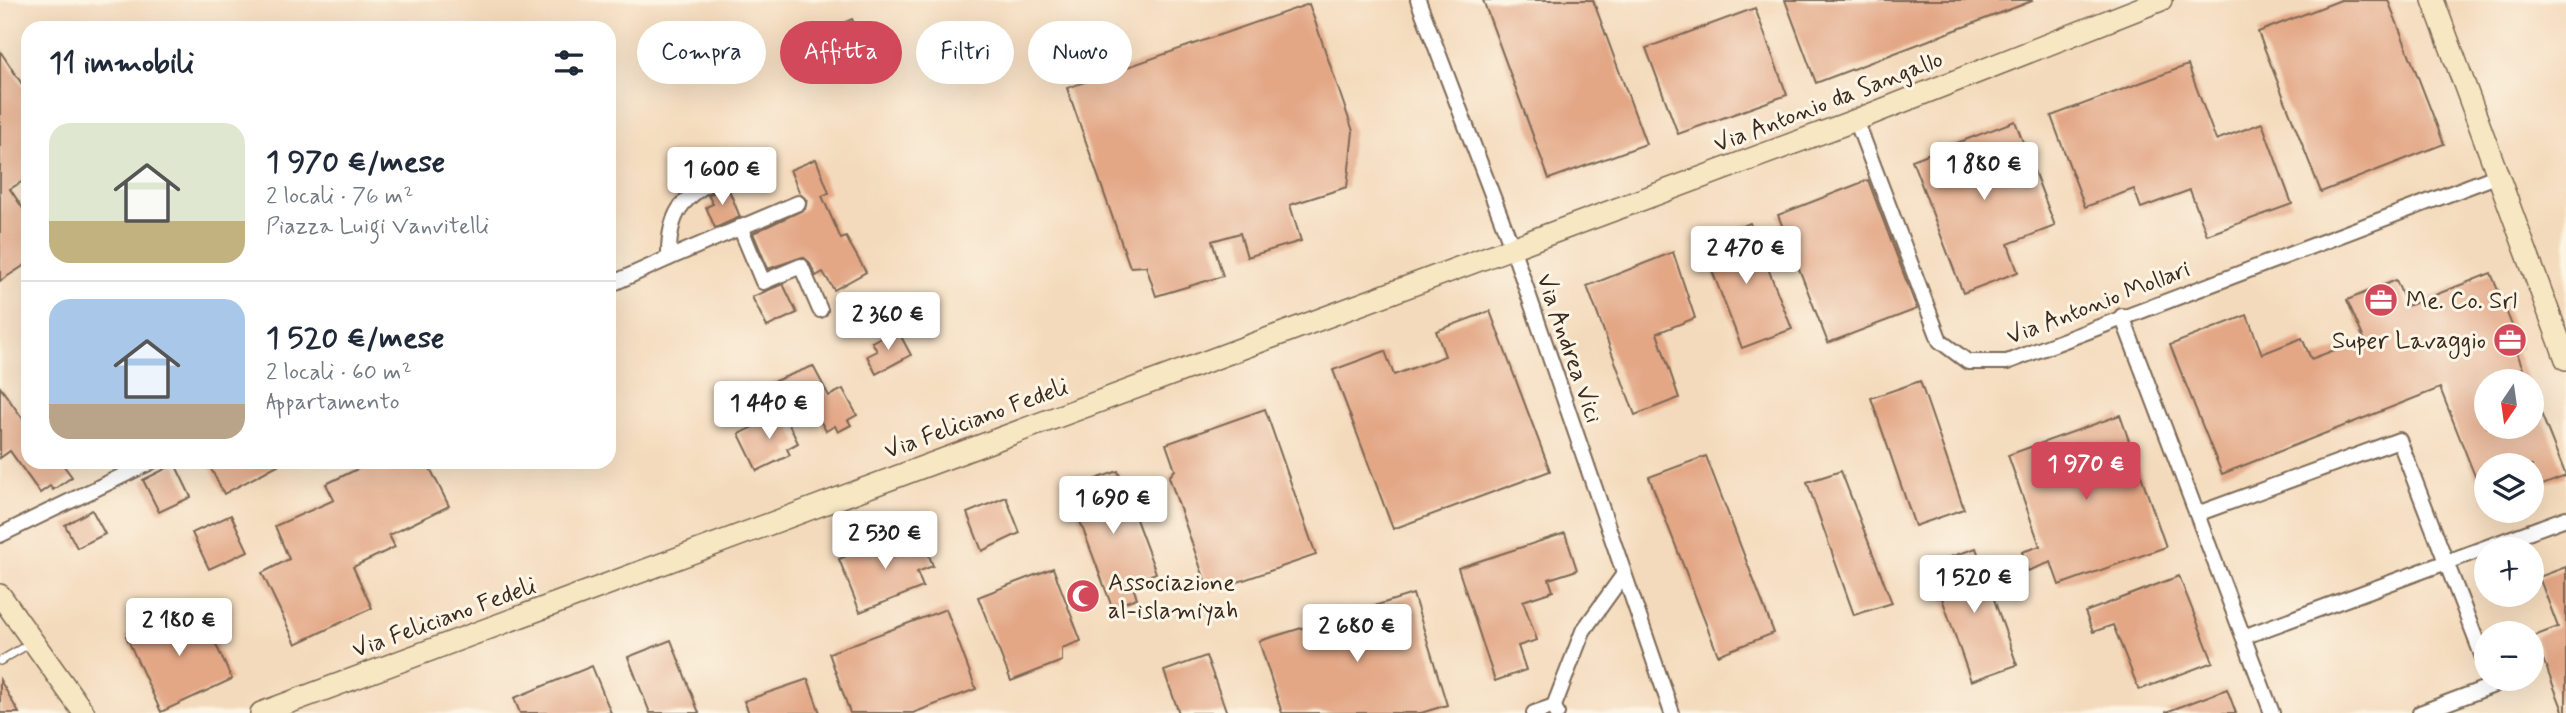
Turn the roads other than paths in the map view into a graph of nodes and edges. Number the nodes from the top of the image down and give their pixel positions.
1 (1418, 0) edge
2 (2161, 0) edge
3 (2433, 0) edge
4 (1856, 120) junction
5 (720, 176) dead end
6 (2496, 176) junction
7 (798, 202) dead end
8 (740, 227) junction
9 (1511, 247) junction
10 (669, 258) junction
11 (616, 282) edge
12 (820, 310) dead end
13 (2122, 316) junction
14 (2566, 359) edge
15 (137, 469) edge
16 (2197, 514) junction
17 (2566, 518) edge
18 (0, 535) edge
19 (2447, 564) junction
20 (1623, 575) junction
21 (0, 595) edge
22 (2474, 634) edge
23 (2243, 637) junction
24 (33, 641) junction
25 (0, 661) edge
26 (2478, 691) edge
27 (1555, 709) edge
28 (84, 713) edge
29 (261, 713) edge
30 (1534, 713) edge
31 (1672, 713) edge
32 (2272, 713) edge
33 (2420, 713) edge

1 - 9 street, Via Andrea Vici
2 - 4 street, Via Antonio da Sangallo
3 - 6 street
4 - 9 street, Via Antonio da Sangallo
4 - 13 street, Via Antonio Mollari
5 - 10 street
6 - 13 street, Via Antonio Mollari
6 - 14 street
7 - 8 street
8 - 10 street
8 - 12 street
9 - 20 street, Via Andrea Vici
9 - 29 street, Via Feliciano Fedeli
10 - 11 street
13 - 16 street
15 - 18 street
16 - 19 street
16 - 23 street
17 - 19 street
19 - 22 street
19 - 23 street
20 - 27 street
20 - 31 street, Via Andrea Vici
21 - 24 street
23 - 32 street
24 - 25 lane
24 - 28 street
26 - 33 street
27 - 30 street

